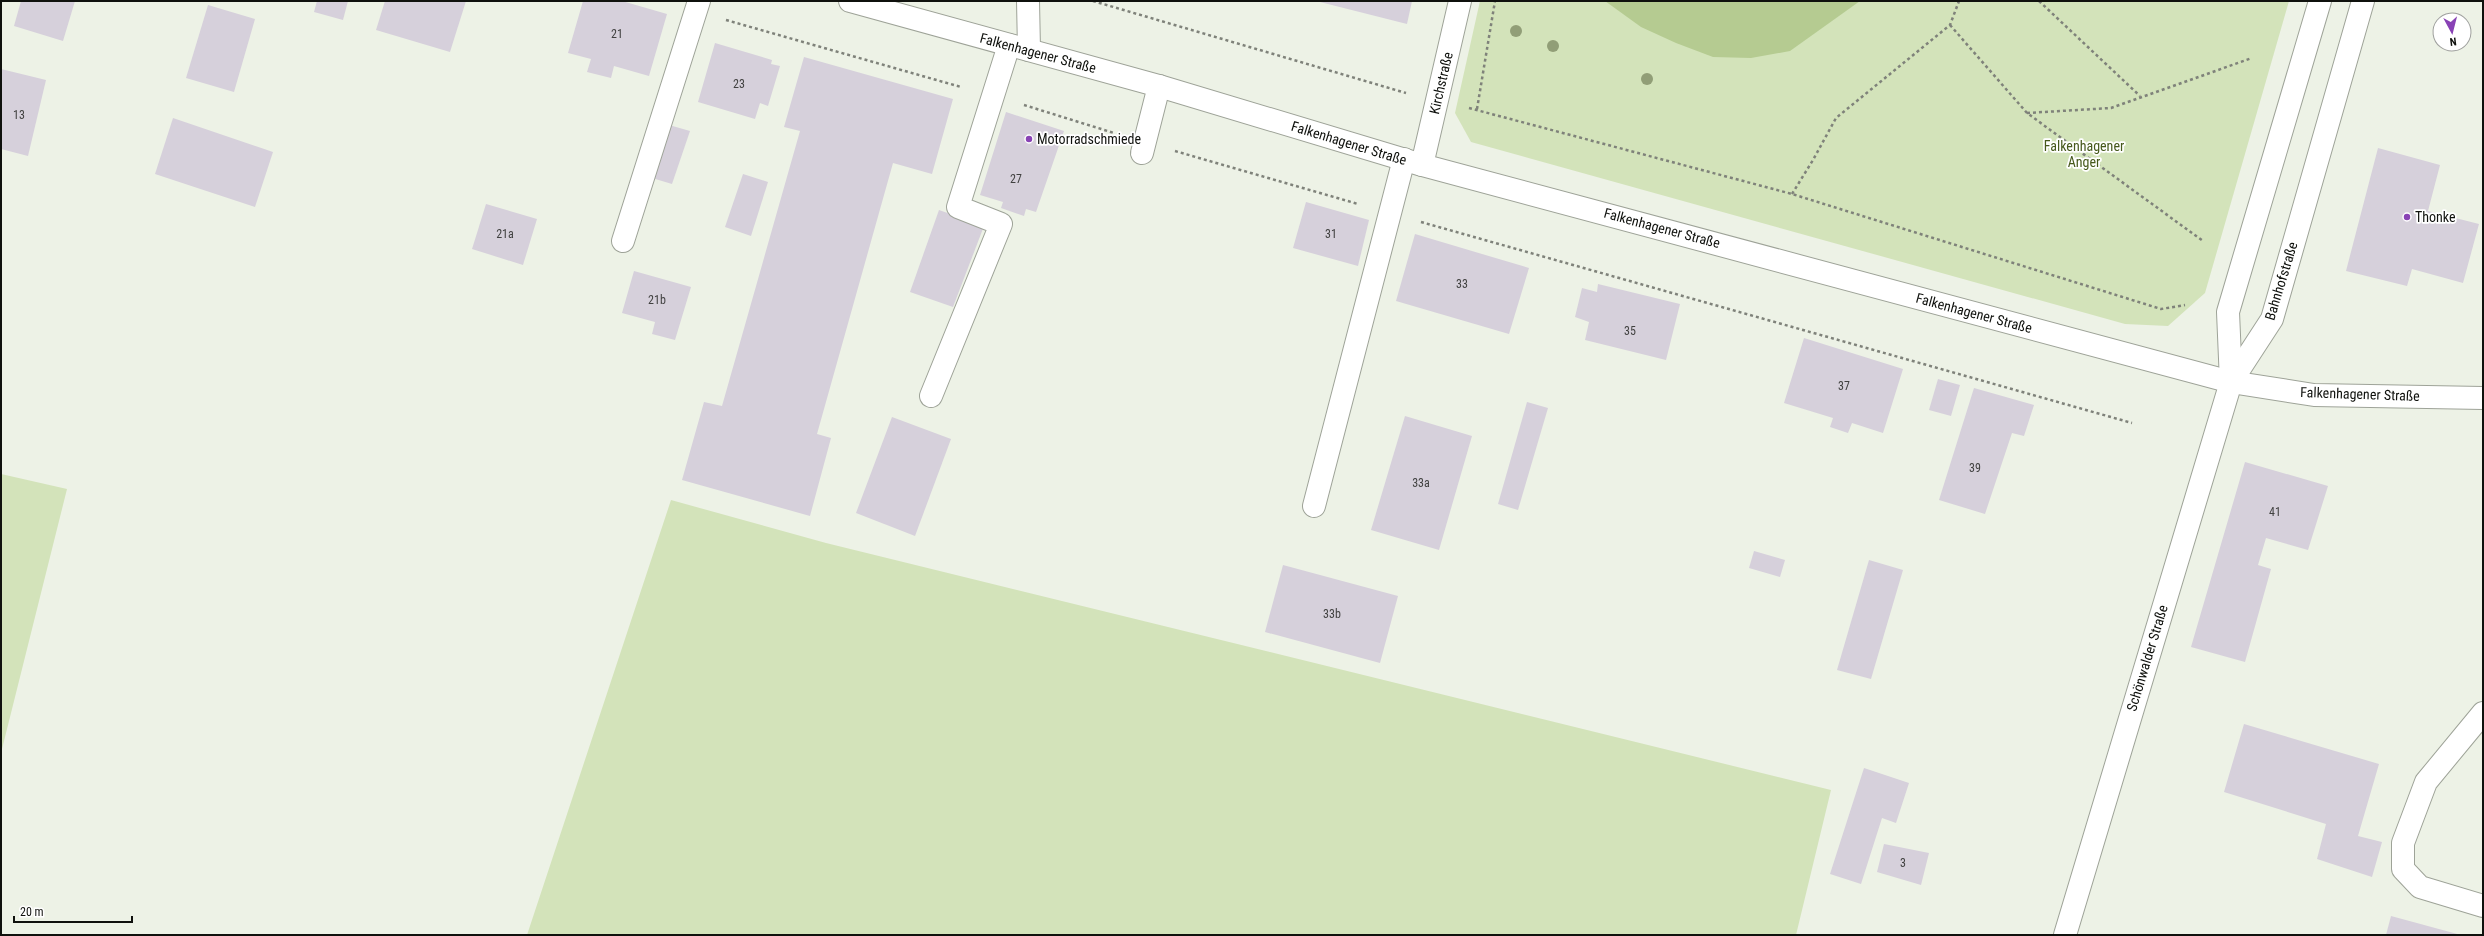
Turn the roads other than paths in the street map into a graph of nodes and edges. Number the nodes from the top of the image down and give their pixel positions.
1 (699, 1) edge
2 (850, 1) edge
3 (1028, 1) edge
4 (1460, 1) edge
5 (2320, 1) edge
6 (2363, 1) edge
7 (1019, 48) junction
8 (1159, 86) junction
9 (1142, 153) dead end
10 (1413, 162) junction
11 (623, 241) dead end
12 (2231, 382) junction
13 (931, 396) dead end
14 (2483, 398) edge
15 (1314, 506) dead end
16 (2483, 712) edge
17 (2483, 906) edge
18 (2069, 934) edge

1 - 11 main road
2 - 7 main road, Falkenhagener Straße
3 - 7 main road
4 - 10 main road, Kirchstraße
5 - 12 main road
6 - 12 main road, Bahnhofstraße
7 - 8 main road, Falkenhagener Straße
7 - 13 main road
8 - 9 main road
8 - 10 main road, Falkenhagener Straße
10 - 12 main road, Falkenhagener Straße
10 - 15 main road, Kirchstraße
12 - 14 main road, Falkenhagener Straße
12 - 18 main road, Schönwalder Straße
16 - 17 main road

